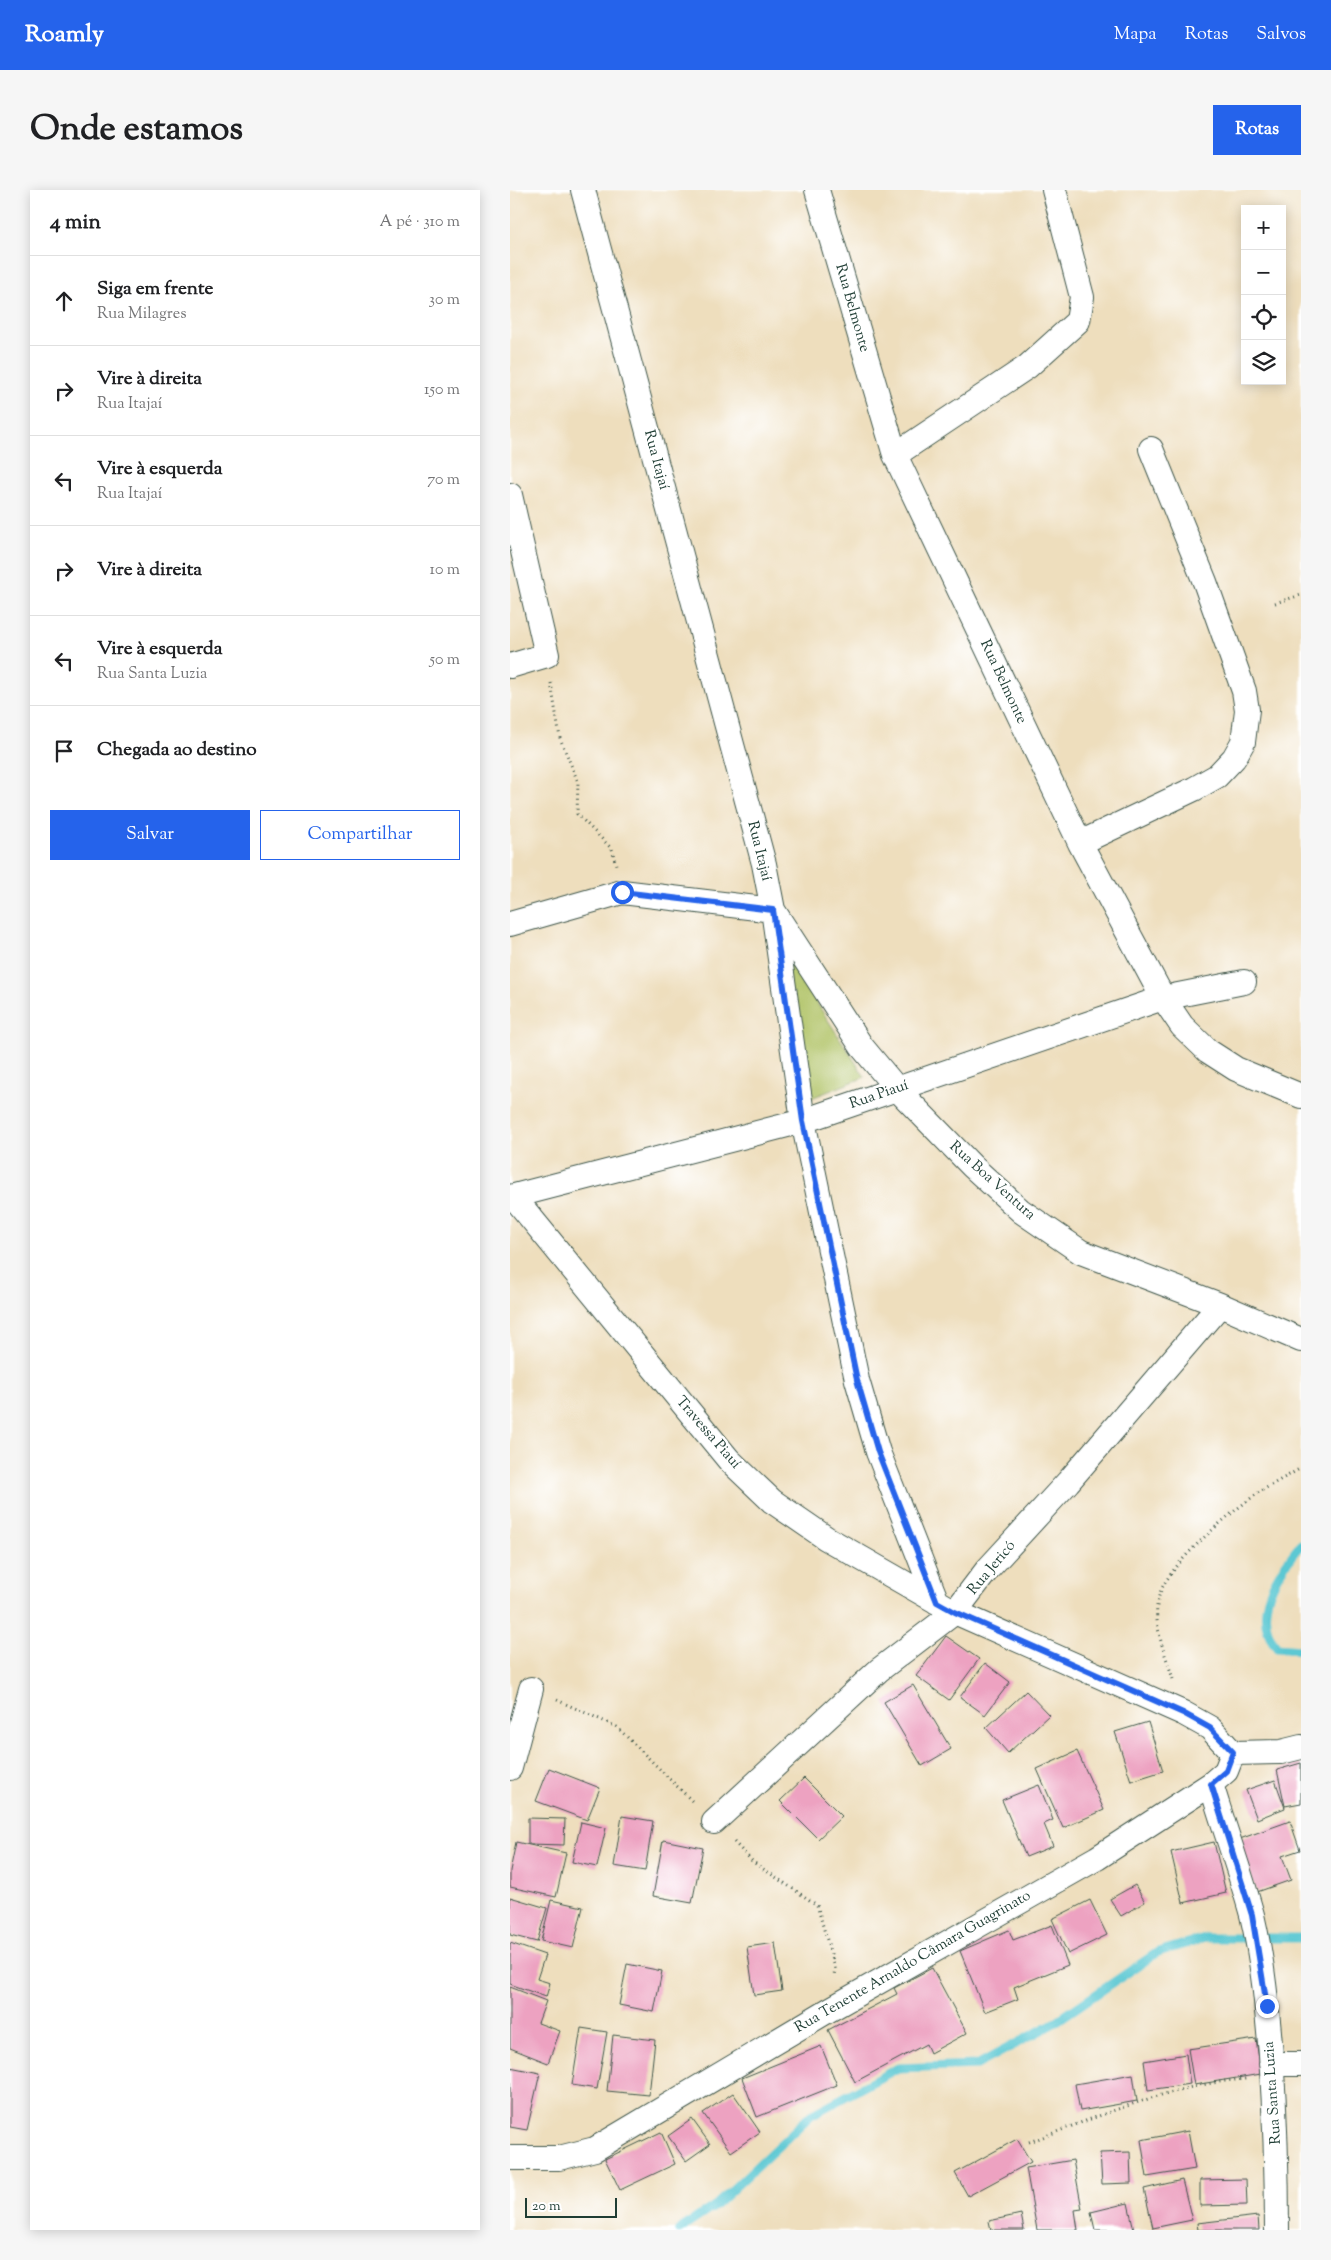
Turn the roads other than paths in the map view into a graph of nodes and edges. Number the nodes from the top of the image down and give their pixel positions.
1 (583, 190) edge
2 (817, 190) edge
3 (1054, 190) edge
4 (1151, 448) dead end
5 (895, 455) junction
6 (510, 494) edge
7 (510, 666) edge
8 (1080, 842) junction
9 (773, 910) junction
10 (510, 924) edge
11 (1244, 982) dead end
12 (1163, 998) junction
13 (897, 1089) junction
14 (1301, 1096) edge
15 (803, 1121) junction
16 (511, 1197) edge
17 (1220, 1305) junction
18 (1301, 1340) edge
19 (946, 1607) junction
20 (531, 1689) dead end
21 (1301, 1747) edge
22 (1233, 1752) junction
23 (510, 1768) edge
24 (1211, 1784) junction
25 (714, 1822) dead end
26 (1301, 2064) edge
27 (1272, 2071) junction
28 (510, 2158) edge
29 (1277, 2230) edge

1 - 9 street, Rua Itajaí
2 - 5 street, Rua Belmonte
3 - 5 street
4 - 8 street
5 - 8 street, Rua Belmonte
6 - 7 street
8 - 12 street, Rua Belmonte
9 - 10 street
9 - 13 street, Rua Boa Ventura
9 - 15 street, Rua Itajaí
11 - 12 street, Rua Piauí
12 - 13 street, Rua Piauí
12 - 14 street, Rua Belmonte
13 - 15 street, Rua Piauí
13 - 17 street, Rua Boa Ventura
15 - 16 street, Rua Piauí
15 - 19 street, Rua Itajaí
16 - 19 street, Travessa Piauí
17 - 18 street, Rua Boa Ventura
17 - 19 street, Rua Jericó
19 - 22 street
19 - 25 street, Rua Jericó
20 - 23 street
21 - 22 street
22 - 24 street, Rua Tenente Arnaldo Câmara Guagrinato
24 - 27 street, Rua Santa Luzia
24 - 28 street, Rua Tenente Arnaldo Câmara Guagrinato
26 - 27 street
27 - 29 street, Rua Santa Luzia

